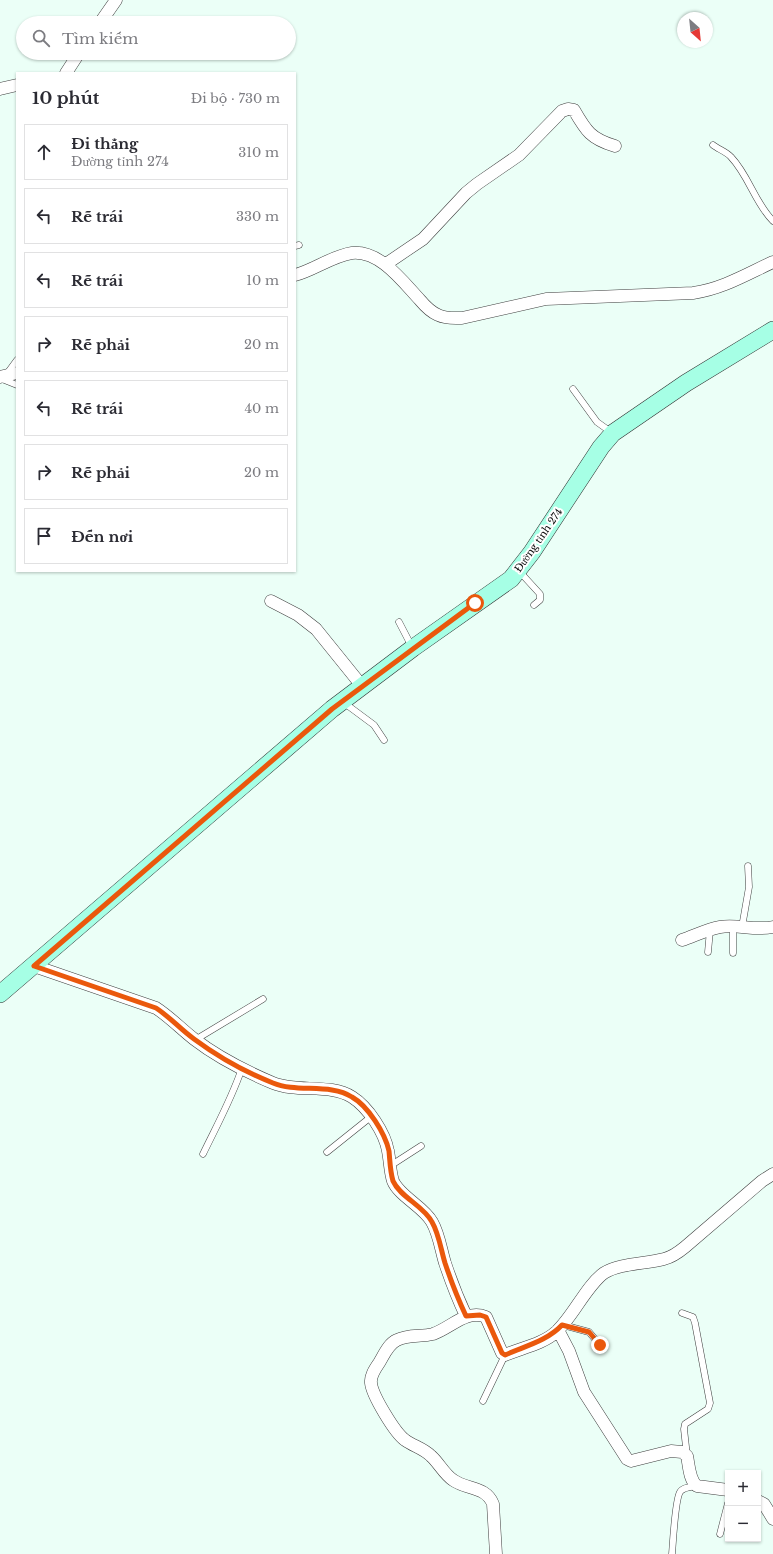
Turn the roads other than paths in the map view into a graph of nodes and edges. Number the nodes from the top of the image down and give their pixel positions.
1 (116, 0) edge
2 (105, 16) edge
3 (74, 60) edge
4 (67, 72) edge
5 (16, 85) edge
6 (0, 89) edge
7 (713, 145) dead end
8 (615, 146) dead end
9 (773, 221) edge
10 (773, 262) edge
11 (386, 264) junction
12 (296, 275) edge
13 (773, 330) edge
14 (16, 361) edge
15 (16, 374) edge
16 (2, 377) edge
17 (16, 384) edge
18 (573, 389) dead end
19 (613, 433) junction
20 (518, 569) junction
21 (271, 601) dead end
22 (534, 605) dead end
23 (399, 622) dead end
24 (413, 648) junction
25 (362, 686) junction
26 (342, 701) junction
27 (384, 740) dead end
28 (748, 866) dead end
29 (738, 927) junction
30 (773, 927) edge
31 (710, 930) junction
32 (682, 940) dead end
33 (708, 952) dead end
34 (733, 953) dead end
35 (34, 966) junction
36 (0, 994) edge
37 (263, 999) dead end
38 (195, 1040) junction
39 (242, 1068) junction
40 (372, 1116) junction
41 (421, 1146) dead end
42 (327, 1152) dead end
43 (203, 1154) dead end
44 (390, 1166) junction
45 (773, 1174) edge
46 (682, 1313) dead end
47 (466, 1316) junction
48 (560, 1328) junction
49 (600, 1345) dead end
50 (505, 1355) junction
51 (483, 1401) dead end
52 (687, 1456) junction
53 (697, 1486) junction
54 (725, 1490) edge
55 (761, 1502) edge
56 (727, 1506) edge
57 (773, 1519) edge
58 (720, 1534) dead end
59 (496, 1554) edge
60 (672, 1554) edge

1 - 2 street
3 - 4 street
5 - 6 street
7 - 9 lane
8 - 11 street
10 - 11 street
11 - 12 street
13 - 19 main road, Đường tỉnh 274
14 - 16 lane
15 - 16 street
16 - 17 lane
18 - 19 lane
19 - 20 main road, Đường tỉnh 274
20 - 22 lane
20 - 24 main road, Đường tỉnh 274
21 - 25 street
23 - 24 lane
24 - 25 main road, Đường tỉnh 274
25 - 26 main road, Đường tỉnh 274
26 - 27 lane
26 - 35 main road, Đường tỉnh 274
28 - 29 lane
29 - 30 street
29 - 31 street
29 - 34 lane
31 - 32 street
31 - 33 lane
35 - 36 main road, Đường tỉnh 274
35 - 38 street
37 - 38 lane
38 - 39 street
39 - 40 street
39 - 43 lane
40 - 42 lane
40 - 44 street
41 - 44 lane
44 - 47 street
45 - 48 street
46 - 52 lane
47 - 50 street
47 - 59 street
48 - 49 lane
48 - 50 street
48 - 52 street
50 - 51 lane
52 - 53 street
53 - 54 street
53 - 60 lane
55 - 57 street
56 - 58 lane

